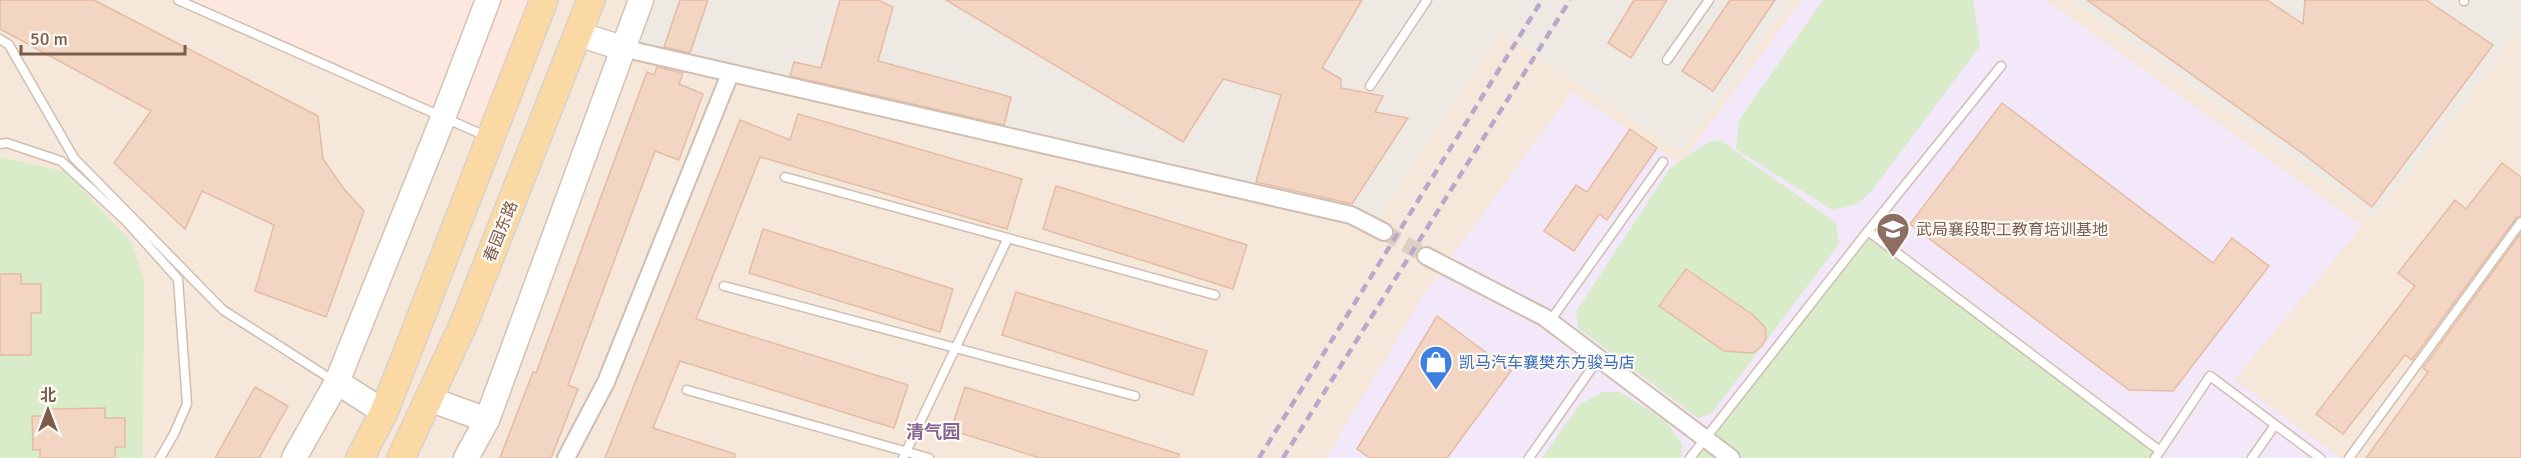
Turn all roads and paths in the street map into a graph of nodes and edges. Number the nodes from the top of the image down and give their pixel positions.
1 (178, 0) edge
2 (488, 0) edge
3 (544, 0) edge
4 (591, 0) edge
5 (641, 0) edge
6 (1427, 0) edge
7 (1709, 0) edge
8 (578, 34) junction
9 (0, 39) edge
10 (622, 48) junction
11 (1667, 60) dead end
12 (2001, 66) dead end
13 (730, 74) junction
14 (1370, 86) dead end
15 (443, 118) junction
16 (489, 138) junction
17 (0, 144) edge
18 (1663, 162) dead end
19 (785, 177) dead end
20 (2521, 222) edge
21 (1868, 231) junction
22 (1384, 232) tunnel mouth
23 (1008, 238) junction
24 (1426, 256) tunnel mouth
25 (724, 286) dead end
26 (1215, 295) dead end
27 (1550, 321) junction
28 (956, 348) junction
29 (1599, 358) junction
30 (337, 382) junction
31 (687, 390) dead end
32 (1135, 396) dead end
33 (429, 399) junction
34 (384, 412) junction
35 (487, 420) junction
36 (2275, 425) junction
37 (1704, 438) junction
38 (2157, 454) edge
39 (905, 455) edge
40 (160, 458) edge
41 (294, 458) edge
42 (360, 458) edge
43 (401, 458) edge
44 (466, 458) edge
45 (566, 458) edge
46 (928, 458) edge
47 (1529, 458) edge
48 (1690, 458) edge
49 (1731, 458) edge
50 (2252, 458) edge
51 (2320, 458) edge
52 (2349, 458) edge

1 - 15 lane
2 - 15 street
3 - 16 main road
4 - 8 main road, 春园东路
5 - 10 street
6 - 14 lane
7 - 11 lane
8 - 10 street
8 - 33 main road, 春园东路
9 - 30 lane
10 - 13 street
10 - 35 street
12 - 21 lane
13 - 22 street
13 - 45 street
15 - 16 lane
15 - 30 street
16 - 34 main road
17 - 40 lane
18 - 27 lane
19 - 23 lane
20 - 52 lane
21 - 37 lane
21 - 38 lane
23 - 26 lane
23 - 28 lane
24 - 27 street
25 - 28 lane
27 - 29 street
28 - 32 lane
28 - 39 lane
29 - 37 street
29 - 47 lane
30 - 34 street
30 - 41 street
31 - 39 lane
33 - 35 street
33 - 43 main road, 春园东路
34 - 42 main road
35 - 44 street
36 - 38 lane
36 - 50 lane
36 - 51 lane
37 - 48 lane
37 - 49 street
39 - 46 lane

